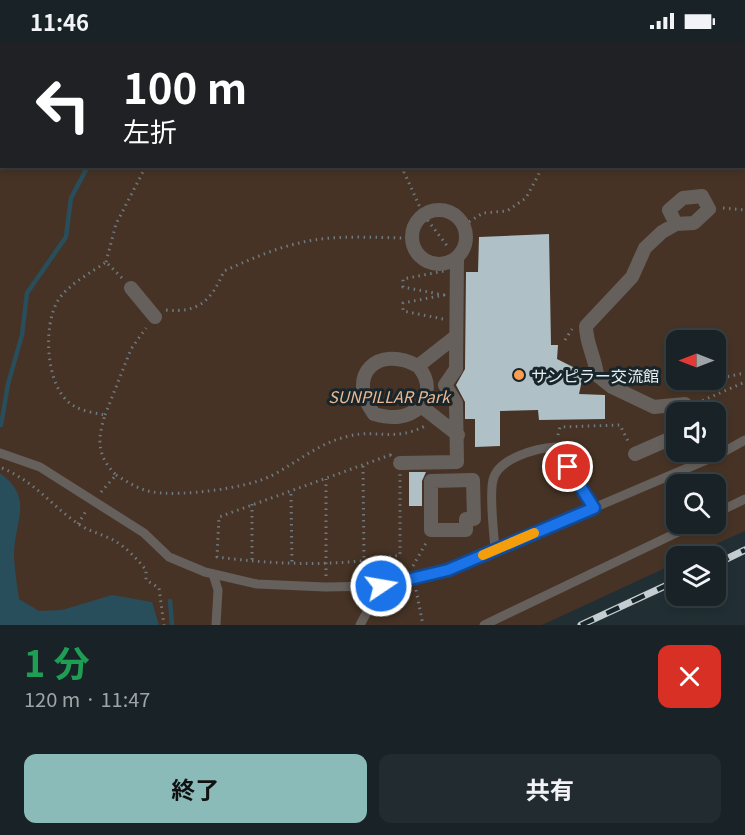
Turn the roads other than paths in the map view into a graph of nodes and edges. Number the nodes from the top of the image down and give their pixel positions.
1 (676, 224) junction
2 (457, 263) junction
3 (131, 288) road end
4 (154, 317) road end
5 (455, 337) junction
6 (418, 366) junction
7 (421, 406) junction
8 (666, 407) edge
9 (458, 435) junction
10 (666, 440) edge
11 (745, 440) edge
12 (0, 453) edge
13 (635, 454) road end
14 (400, 463) road end
15 (745, 499) edge
16 (594, 508) junction
17 (726, 508) edge
18 (431, 530) joint
19 (673, 534) edge
20 (495, 550) junction
21 (213, 574) junction
22 (381, 586) junction
23 (216, 625) edge
24 (360, 625) edge
25 (484, 625) edge

1 - 1 street
1 - 8 street
2 - 2 street
2 - 5 street
3 - 4 street
5 - 6 street
5 - 9 street
6 - 7 street
6 - 7 street
7 - 9 street
9 - 14 street
10 - 13 street
11 - 16 lane
12 - 21 lane
15 - 17 lane
16 - 20 lane
16 - 20 lane
18 - 18 street
19 - 25 lane
20 - 22 lane
21 - 22 lane
21 - 23 lane
22 - 24 lane

